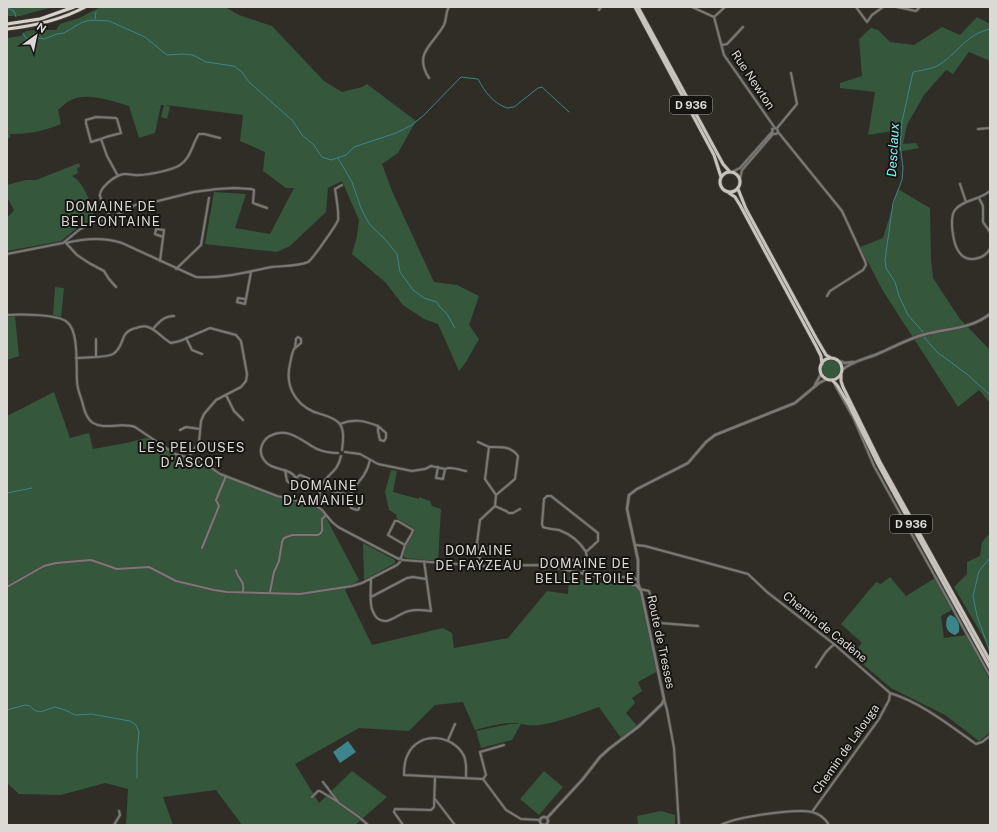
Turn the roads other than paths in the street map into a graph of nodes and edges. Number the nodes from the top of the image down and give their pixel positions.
1 (74, 7) edge
2 (85, 7) edge
3 (449, 7) edge
4 (601, 7) edge
5 (635, 7) edge
6 (638, 7) edge
7 (692, 7) edge
8 (725, 7) edge
9 (856, 7) edge
10 (883, 7) edge
11 (897, 7) edge
12 (920, 7) edge
13 (598, 10) dead end
14 (714, 17) junction
15 (7, 24) edge
16 (743, 27) dead end
17 (7, 29) edge
18 (722, 45) junction
19 (791, 73) dead end
20 (429, 78) dead end
21 (776, 128) junction
22 (990, 128) edge
23 (978, 129) dead end
24 (778, 132) junction
25 (773, 133) junction
26 (220, 138) dead end
27 (102, 139) junction
28 (731, 172) junction
29 (118, 176) junction
30 (721, 177) junction
31 (740, 179) junction
32 (960, 184) dead end
33 (342, 185) dead end
34 (738, 189) junction
35 (990, 191) edge
36 (729, 193) junction
37 (209, 198) dead end
38 (979, 198) junction
39 (966, 202) junction
40 (267, 208) dead end
41 (111, 218) junction
42 (990, 232) edge
43 (163, 237) junction
44 (66, 242) junction
45 (990, 249) edge
46 (7, 254) edge
47 (160, 261) junction
48 (176, 269) junction
49 (251, 272) junction
50 (116, 288) dead end
51 (827, 296) dead end
52 (246, 299) junction
53 (7, 314) edge
54 (990, 314) edge
55 (174, 316) dead end
56 (153, 329) junction
57 (186, 338) junction
58 (96, 339) dead end
59 (295, 348) junction
60 (202, 354) dead end
61 (96, 356) junction
62 (76, 358) junction
63 (831, 358) junction
64 (838, 361) junction
65 (857, 362) junction
66 (822, 364) junction
67 (842, 370) junction
68 (821, 374) junction
69 (841, 375) junction
70 (827, 379) junction
71 (832, 380) junction
72 (835, 385) dead end
73 (811, 390) junction
74 (226, 395) junction
75 (242, 420) dead end
76 (340, 424) junction
77 (378, 426) junction
78 (200, 429) junction
79 (180, 430) dead end
80 (199, 442) junction
81 (478, 442) dead end
82 (489, 447) junction
83 (222, 450) dead end
84 (342, 450) junction
85 (345, 452) junction
86 (338, 453) junction
87 (341, 456) junction
88 (189, 459) junction
89 (370, 460) junction
90 (438, 467) junction
91 (445, 469) junction
92 (285, 470) junction
93 (466, 471) dead end
94 (226, 476) junction
95 (296, 478) junction
96 (321, 485) junction
97 (496, 495) junction
98 (350, 496) junction
99 (317, 506) junction
100 (495, 506) junction
101 (520, 509) dead end
102 (326, 515) junction
103 (405, 545) junction
104 (636, 545) junction
105 (505, 546) dead end
106 (204, 547) dead end
107 (480, 552) junction
108 (586, 552) junction
109 (400, 560) junction
110 (424, 561) junction
111 (586, 563) junction
112 (478, 565) junction
113 (557, 567) junction
114 (236, 570) dead end
115 (583, 574) junction
116 (638, 574) junction
117 (371, 578) junction
118 (627, 578) junction
119 (634, 578) junction
120 (426, 579) junction
121 (631, 582) junction
122 (637, 583) junction
123 (7, 587) edge
124 (640, 589) junction
125 (244, 592) junction
126 (270, 592) junction
127 (371, 597) junction
128 (698, 626) dead end
129 (834, 644) junction
130 (990, 661) edge
131 (816, 667) dead end
132 (990, 668) edge
133 (990, 676) edge
134 (890, 694) junction
135 (664, 699) junction
136 (455, 724) dead end
137 (990, 736) edge
138 (448, 740) junction
139 (504, 745) dead end
140 (435, 776) junction
141 (466, 777) junction
142 (482, 779) junction
143 (323, 782) dead end
144 (312, 797) dead end
145 (434, 799) junction
146 (340, 803) junction
147 (119, 811) dead end
148 (812, 812) junction
149 (547, 818) junction
150 (540, 820) junction
151 (114, 825) edge
152 (368, 825) edge
153 (403, 825) edge
154 (455, 825) edge
155 (543, 825) edge
156 (679, 825) edge
157 (721, 825) edge
158 (829, 825) edge

1 - 15 highway
2 - 17 highway
3 - 20 street
4 - 13 street
5 - 30 main road, D 936
6 - 28 main road, D 936
7 - 14 street
8 - 14 street
9 - 10 street
11 - 12 street
14 - 18 street, Rue Newton
16 - 18 street
18 - 21 street, Rue Newton
19 - 21 street
21 - 24 street
21 - 25 street
22 - 23 street
24 - 25 street
24 - 51 street
25 - 28 street
25 - 31 street
26 - 29 street
27 - 27 street
27 - 29 street
28 - 30 main road
28 - 31 main road
29 - 41 street
30 - 36 main road
31 - 34 main road
32 - 39 street
33 - 49 street
34 - 36 main road
34 - 63 main road
35 - 38 street
36 - 66 main road
37 - 48 street
38 - 39 street
38 - 42 street
39 - 45 street
40 - 41 street
41 - 44 street
43 - 43 street
43 - 47 street
44 - 46 street
44 - 47 street
44 - 50 street
47 - 48 street
48 - 49 street
49 - 52 street
52 - 52 street
53 - 62 street
54 - 65 street
55 - 56 street
56 - 57 street
56 - 61 street
57 - 60 street
57 - 74 street
58 - 61 street
59 - 59 street
59 - 76 street
61 - 62 street
62 - 88 street
63 - 64 main road
63 - 66 main road
64 - 65 street
64 - 67 main road
65 - 67 street
66 - 68 main road
67 - 69 main road
68 - 70 main road
68 - 73 street
69 - 71 main road
69 - 130 main road, D 936
70 - 71 main road
70 - 73 street
71 - 132 main road, D 936
72 - 133 street
73 - 104 street
74 - 75 street
74 - 78 street
76 - 77 street
76 - 84 street
77 - 77 street
78 - 79 street
78 - 80 street
80 - 83 street
80 - 88 street
81 - 82 street
82 - 97 street
82 - 97 street
84 - 85 street
84 - 86 street
85 - 87 street
85 - 89 street
86 - 87 street
86 - 92 street
87 - 96 street
88 - 94 street
89 - 90 street
89 - 98 street
90 - 91 street
90 - 91 street
91 - 93 street
92 - 95 street
92 - 95 street
94 - 99 street
94 - 106 street
95 - 96 street
96 - 98 street
96 - 99 street
97 - 100 street
98 - 98 street
99 - 102 street
100 - 101 street
100 - 107 street
102 - 109 street
102 - 126 street
103 - 103 street
103 - 109 street
104 - 116 street
104 - 129 street, Chemin de Cadène
105 - 107 street
107 - 112 street
108 - 108 street
108 - 111 street
109 - 110 street
109 - 117 street
110 - 112 street
110 - 120 street
111 - 113 street
111 - 115 street
112 - 113 street
113 - 115 street
114 - 125 street
115 - 118 street
116 - 119 street
116 - 122 street
117 - 126 street
117 - 127 street
118 - 119 street
118 - 121 street
119 - 121 street
119 - 122 street, Route de Tresses
120 - 127 street
120 - 127 street
121 - 122 street, Route de Tresses
122 - 124 street, Route de Tresses
123 - 125 street
124 - 128 street
124 - 135 street, Route de Tresses
125 - 126 street
129 - 131 street
129 - 134 street, Chemin de Cadène
134 - 137 street, Chemin de Cadène
134 - 148 street, Chemin de Lalouga
135 - 149 street, Route de Tresses
135 - 156 street
136 - 138 street
138 - 140 street
138 - 141 street
139 - 142 street
140 - 141 street
140 - 145 street
141 - 142 street
142 - 150 street
143 - 146 street
144 - 146 street
145 - 153 street
145 - 154 street
146 - 152 street
147 - 151 street
148 - 157 street
148 - 158 street
149 - 150 street
149 - 155 street, Route de Tresses
150 - 155 street

